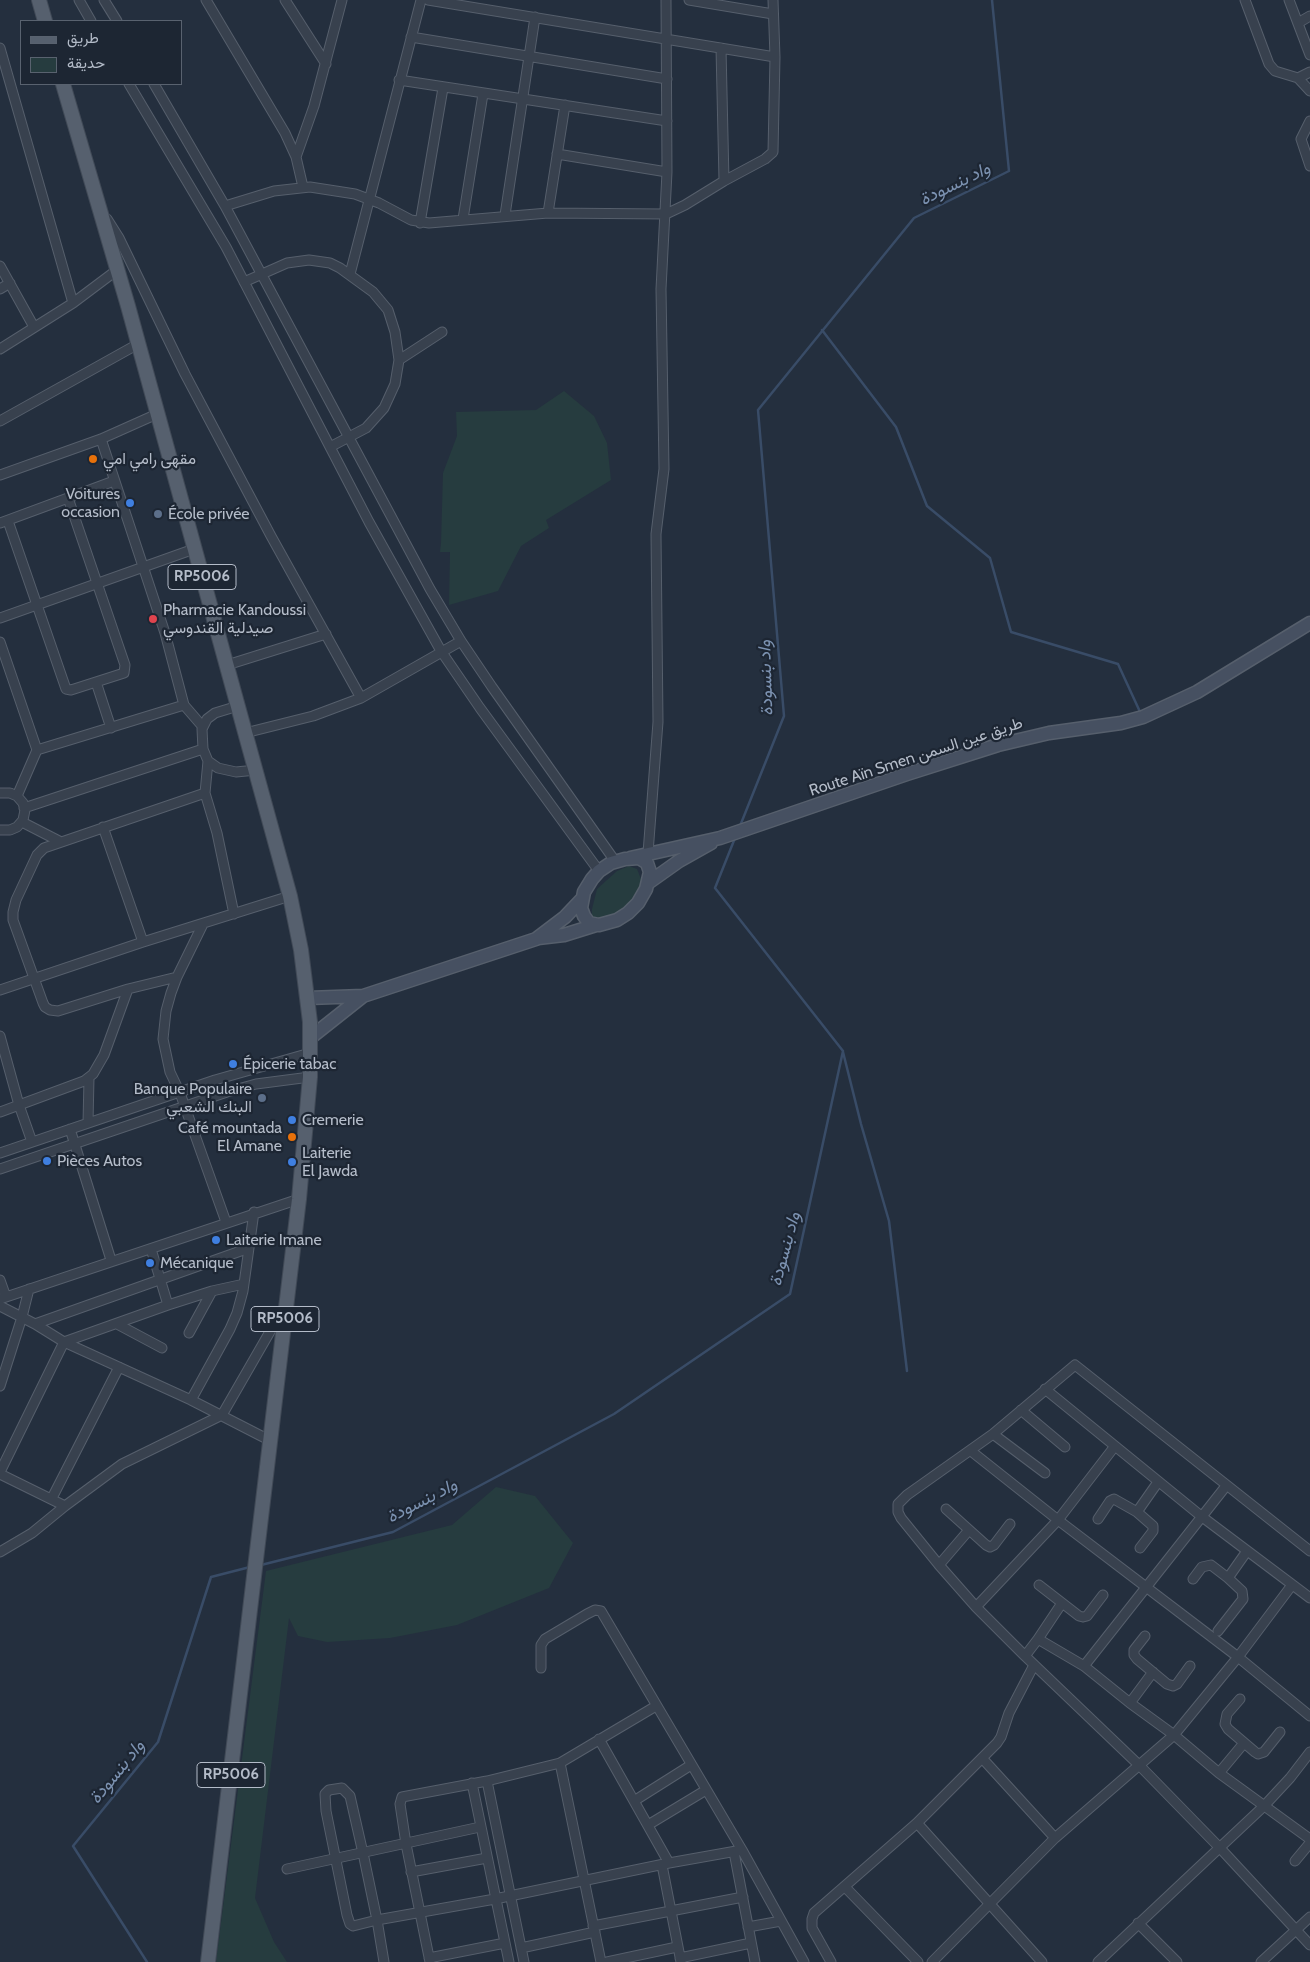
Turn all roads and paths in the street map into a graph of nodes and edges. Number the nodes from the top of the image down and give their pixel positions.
1 (39, 0) edge
2 (79, 0) edge
3 (104, 0) edge
4 (206, 0) edge
5 (285, 0) edge
6 (342, 0) edge
7 (421, 0) edge
8 (428, 0) edge
9 (666, 0) edge
10 (689, 0) edge
11 (773, 0) edge
12 (1245, 0) edge
13 (1289, 0) edge
14 (711, 2) edge
15 (773, 14) junction
16 (1310, 16) edge
17 (536, 17) junction
18 (45, 20) edge
19 (90, 20) edge
20 (115, 20) edge
21 (1298, 23) junction
22 (411, 37) junction
23 (666, 38) junction
24 (0, 48) edge
25 (722, 48) junction
26 (1310, 55) edge
27 (529, 57) junction
28 (775, 57) junction
29 (326, 64) junction
30 (1310, 72) edge
31 (1298, 78) junction
32 (667, 79) junction
33 (399, 80) junction
34 (63, 85) edge
35 (130, 85) edge
36 (155, 85) edge
37 (444, 88) junction
38 (1310, 91) edge
39 (483, 94) junction
40 (523, 100) junction
41 (565, 105) junction
42 (667, 121) junction
43 (1310, 121) edge
44 (557, 154) junction
45 (296, 158) junction
46 (1310, 166) edge
47 (667, 172) junction
48 (724, 181) junction
49 (303, 188) junction
50 (369, 199) junction
51 (98, 203) junction
52 (225, 206) junction
53 (548, 213) junction
54 (666, 214) junction
55 (505, 216) junction
56 (463, 219) junction
57 (420, 223) junction
58 (0, 266) edge
59 (117, 270) junction
60 (262, 274) junction
61 (350, 274) junction
62 (244, 282) junction
63 (10, 283) junction
64 (0, 289) edge
65 (73, 303) junction
66 (34, 327) junction
67 (442, 332) dead end
68 (138, 344) junction
69 (0, 349) edge
70 (400, 360) junction
71 (157, 414) junction
72 (0, 421) edge
73 (349, 438) junction
74 (100, 439) junction
75 (330, 447) junction
76 (0, 476) edge
77 (114, 481) junction
78 (68, 498) junction
79 (4, 522) edge
80 (194, 548) junction
81 (143, 568) junction
82 (97, 583) junction
83 (38, 605) junction
84 (0, 618) edge
85 (1310, 623) edge
86 (326, 634) junction
87 (461, 641) junction
88 (0, 642) edge
89 (441, 652) junction
90 (226, 665) junction
91 (96, 682) junction
92 (361, 698) junction
93 (184, 705) junction
94 (238, 706) junction
95 (203, 727) junction
96 (111, 728) junction
97 (245, 733) junction
98 (203, 749) junction
99 (37, 750) junction
100 (208, 762) junction
101 (256, 770) junction
102 (0, 792) edge
103 (205, 793) junction
104 (17, 796) junction
105 (24, 808) junction
106 (22, 822) junction
107 (103, 827) junction
108 (0, 830) edge
109 (720, 838) junction
110 (61, 842) junction
111 (648, 853) junction
112 (630, 858) junction
113 (615, 861) junction
114 (599, 871) junction
115 (648, 883) junction
116 (290, 896) junction
117 (583, 898) junction
118 (234, 914) junction
119 (203, 924) junction
120 (596, 925) junction
121 (536, 938) junction
122 (143, 942) junction
123 (177, 976) junction
124 (35, 978) junction
125 (128, 989) junction
126 (0, 990) edge
127 (363, 996) junction
128 (308, 998) junction
129 (0, 1036) edge
130 (310, 1038) junction
131 (310, 1053) junction
132 (3, 1058) edge
133 (310, 1077) junction
134 (89, 1078) junction
135 (180, 1093) junction
136 (19, 1105) junction
137 (185, 1107) junction
138 (0, 1112) edge
139 (88, 1123) junction
140 (70, 1129) junction
141 (32, 1142) junction
142 (75, 1144) junction
143 (0, 1153) edge
144 (0, 1170) edge
145 (299, 1199) junction
146 (254, 1212) junction
147 (226, 1222) junction
148 (151, 1248) junction
149 (249, 1248) junction
150 (111, 1260) junction
151 (160, 1279) junction
152 (0, 1280) edge
153 (244, 1284) junction
154 (29, 1289) junction
155 (212, 1291) junction
156 (3, 1298) edge
157 (287, 1303) junction
158 (168, 1305) junction
159 (0, 1306) edge
160 (22, 1317) junction
161 (35, 1324) junction
162 (117, 1324) junction
163 (189, 1333) dead end
164 (64, 1342) junction
165 (162, 1348) dead end
166 (119, 1367) junction
167 (0, 1386) edge
168 (1046, 1390) junction
169 (191, 1400) junction
170 (1021, 1410) junction
171 (222, 1415) junction
172 (993, 1434) junction
173 (272, 1441) junction
174 (1115, 1446) junction
175 (1065, 1447) dead end
176 (971, 1450) junction
177 (0, 1473) edge
178 (1046, 1473) dead end
179 (1158, 1482) junction
180 (1226, 1486) junction
181 (52, 1498) junction
182 (65, 1506) junction
183 (946, 1509) dead end
184 (1137, 1512) junction
185 (1201, 1516) junction
186 (1098, 1519) dead end
187 (1058, 1520) junction
188 (1010, 1524) dead end
189 (969, 1530) junction
190 (1140, 1548) dead end
191 (1247, 1551) junction
192 (1310, 1551) edge
193 (0, 1552) edge
194 (939, 1565) junction
195 (1193, 1578) dead end
196 (1228, 1578) junction
197 (1039, 1585) dead end
198 (1292, 1585) junction
199 (1146, 1589) junction
200 (1103, 1595) dead end
201 (1310, 1598) edge
202 (1062, 1603) junction
203 (976, 1607) junction
204 (1218, 1631) dead end
205 (1145, 1636) dead end
206 (1038, 1639) junction
207 (1025, 1656) junction
208 (1238, 1657) junction
209 (1034, 1665) junction
210 (1084, 1666) junction
211 (1190, 1666) dead end
212 (541, 1668) dead end
213 (1153, 1672) junction
214 (1240, 1699) dead end
215 (1130, 1703) junction
216 (656, 1706) junction
217 (1310, 1716) edge
218 (1280, 1732) dead end
219 (1174, 1735) junction
220 (599, 1740) junction
221 (1244, 1743) junction
222 (1310, 1752) edge
223 (982, 1758) junction
224 (560, 1763) junction
225 (691, 1765) junction
226 (1140, 1766) junction
227 (1219, 1772) junction
228 (486, 1781) junction
229 (472, 1783) junction
230 (706, 1790) junction
231 (634, 1801) junction
232 (1264, 1806) junction
233 (917, 1823) junction
234 (648, 1825) junction
235 (480, 1827) junction
236 (1055, 1838) junction
237 (1310, 1839) edge
238 (1310, 1843) edge
239 (406, 1844) junction
240 (1220, 1848) junction
241 (738, 1851) junction
242 (363, 1853) junction
243 (336, 1858) junction
244 (486, 1858) junction
245 (1295, 1861) dead end
246 (666, 1864) junction
247 (287, 1869) dead end
248 (411, 1872) junction
249 (585, 1880) junction
250 (845, 1887) junction
251 (510, 1896) junction
252 (743, 1897) junction
253 (495, 1899) junction
254 (990, 1905) junction
255 (670, 1911) junction
256 (419, 1912) junction
257 (1310, 1917) edge
258 (377, 1920) junction
259 (781, 1921) junction
260 (1138, 1923) junction
261 (748, 1927) junction
262 (594, 1929) junction
263 (1296, 1931) junction
264 (505, 1943) junction
265 (751, 1943) junction
266 (1310, 1946) edge
267 (677, 1947) junction
268 (521, 1948) junction
269 (429, 1960) edge
270 (680, 1960) edge
271 (208, 1962) edge
272 (384, 1962) edge
273 (509, 1962) edge
274 (524, 1962) edge
275 (601, 1962) edge
276 (606, 1962) edge
277 (755, 1962) edge
278 (804, 1962) edge
279 (831, 1962) edge
280 (918, 1962) edge
281 (932, 1962) edge
282 (1042, 1962) edge
283 (1098, 1962) edge
284 (1177, 1962) edge
285 (1261, 1962) edge

1 - 18 main road
2 - 19 street
3 - 20 street
4 - 45 street
5 - 29 street
6 - 29 street
7 - 22 street
8 - 17 street
9 - 23 street
10 - 14 street
11 - 15 street
12 - 31 street
13 - 21 street
14 - 15 street
15 - 28 street
16 - 21 street
17 - 23 street
17 - 27 street
21 - 26 street
22 - 27 street
22 - 33 street
23 - 25 street
23 - 32 street
24 - 65 street
25 - 28 street
25 - 48 street
27 - 32 street
27 - 40 street
28 - 48 street
29 - 45 street
30 - 31 street
31 - 38 street
32 - 42 street
33 - 37 street
33 - 50 street
34 - 51 main road, RP5006
35 - 62 street
36 - 52 street
37 - 39 street
37 - 57 street
39 - 40 street
39 - 56 street
40 - 41 street
40 - 55 street
41 - 42 street
41 - 44 street
42 - 47 street
43 - 46 street
44 - 47 street
44 - 53 street
45 - 49 street
47 - 54 street
48 - 54 street
49 - 50 street
49 - 52 street
50 - 57 street
50 - 61 street
51 - 59 main road, RP5006
51 - 86 street
52 - 60 street
53 - 54 street
53 - 55 street
54 - 111 street
55 - 56 street
56 - 57 street
58 - 63 street
59 - 65 street
59 - 68 main road, RP5006
60 - 61 street
60 - 62 street
60 - 73 street
61 - 70 street
62 - 75 street
63 - 64 street
63 - 66 street
65 - 66 street
66 - 69 street
67 - 70 street
68 - 71 main road, RP5006
68 - 72 street
70 - 73 street
71 - 74 street
71 - 80 main road, RP5006
73 - 75 street
73 - 87 street
74 - 76 street
74 - 77 street
75 - 89 street
77 - 78 street
77 - 81 street
78 - 79 street
78 - 82 street
79 - 83 street
80 - 81 street
80 - 90 main road, RP5006
81 - 82 street
81 - 93 street
82 - 83 street
82 - 91 street
83 - 84 street
83 - 91 street
85 - 109 street, Route Aïn Smen طريق عين السمن
86 - 90 street
86 - 92 street
87 - 89 street
87 - 113 street
88 - 99 street
89 - 92 street
89 - 114 street
90 - 94 main road, RP5006
91 - 96 street
92 - 97 street
93 - 95 street
93 - 96 street
94 - 95 street
94 - 97 main road, RP5006
95 - 98 street
96 - 99 street
97 - 101 main road, RP5006
98 - 100 street
98 - 105 street
99 - 104 street
100 - 101 street
100 - 103 street
101 - 116 main road, RP5006
102 - 104 street
103 - 107 street
103 - 118 street
104 - 105 street
105 - 106 street
106 - 108 street
106 - 110 street
107 - 110 street
107 - 122 street
109 - 111 street, Route Aïn Smen طريق عين السمن
109 - 115 street, Route Aïn Smen طريق عين السمن
110 - 124 street
111 - 112 street, Route Aïn Smen طريق عين السمن
112 - 113 street
112 - 115 street
113 - 114 street
114 - 117 street
115 - 120 street
116 - 118 street
116 - 128 main road, RP5006
117 - 120 street
117 - 121 street
118 - 119 street
119 - 122 street
119 - 123 street
120 - 121 street
121 - 127 street
122 - 124 street
123 - 125 street
123 - 135 street
124 - 125 street
124 - 126 street
125 - 134 street
127 - 128 street
127 - 130 street
128 - 130 main road, RP5006
129 - 132 street
130 - 131 main road, RP5006
131 - 133 main road, RP5006
131 - 135 street
132 - 136 street
133 - 137 street
133 - 145 main road, RP5006
134 - 136 street
134 - 139 street
135 - 137 street
135 - 139 street
136 - 138 street
136 - 141 street
137 - 142 street
137 - 147 street
139 - 140 street
140 - 141 street
140 - 142 street
141 - 143 street
142 - 144 street
142 - 150 street
145 - 146 street
145 - 157 main road, RP5006
146 - 147 street
146 - 149 street
147 - 148 street
148 - 150 street
148 - 151 street
149 - 151 street
149 - 153 street
150 - 154 street
151 - 158 street
151 - 161 street
152 - 156 street
153 - 155 street
153 - 169 street
154 - 156 street
154 - 160 street
155 - 158 street
155 - 163 street
157 - 171 street
157 - 173 main road, RP5006
158 - 162 street
159 - 160 street
160 - 161 street
160 - 167 street
161 - 164 street
162 - 164 street
162 - 165 street
164 - 166 street
164 - 177 street
166 - 169 street
166 - 181 street
168 - 170 street
168 - 174 street
168 - 180 street
169 - 171 street
170 - 172 street
170 - 175 street
171 - 173 street
171 - 182 street
172 - 176 street
172 - 178 street
173 - 271 main road, RP5006
174 - 179 street
174 - 187 street
176 - 187 street
176 - 194 street
177 - 181 street
179 - 184 street
179 - 185 street
180 - 185 street
180 - 192 street
181 - 182 street
182 - 193 street
183 - 189 street
184 - 186 street
184 - 190 street
185 - 191 street
185 - 199 street
187 - 199 street
187 - 203 street
188 - 189 street
189 - 194 street
191 - 196 street
191 - 198 street
194 - 203 street
195 - 196 street
196 - 204 street
197 - 202 street
198 - 201 street
198 - 208 street
199 - 208 street
199 - 210 street
200 - 202 street
202 - 206 street
203 - 207 street
205 - 213 street
206 - 207 street
206 - 210 street
207 - 209 street
208 - 217 street
208 - 219 street
209 - 223 street
209 - 226 street
210 - 215 street
211 - 213 street
212 - 216 street
213 - 215 street
214 - 221 street
215 - 219 street
216 - 220 street
216 - 225 street
218 - 221 street
219 - 226 street
219 - 227 street
220 - 224 street
220 - 231 street
221 - 227 street
222 - 232 street
223 - 233 street
223 - 236 street
224 - 228 street
224 - 249 street
225 - 230 street
225 - 231 street
226 - 236 street
226 - 240 street
227 - 232 street
228 - 229 street
228 - 251 street
229 - 235 street
229 - 239 street
230 - 234 street
230 - 241 street
231 - 234 street
232 - 237 street
232 - 240 street
233 - 250 street
233 - 254 street
234 - 246 street
235 - 239 street
235 - 244 street
236 - 254 street
238 - 245 street
239 - 242 street
239 - 248 street
240 - 260 street
240 - 263 street
241 - 246 street
241 - 252 street
241 - 259 street
242 - 243 street
242 - 243 street
242 - 258 street
243 - 247 street
243 - 258 street
244 - 248 street
244 - 253 street
246 - 249 street
246 - 255 street
248 - 256 street
249 - 251 street
249 - 262 street
250 - 279 street
250 - 280 street
251 - 253 street
251 - 268 street
252 - 255 street
252 - 261 street
253 - 256 street
253 - 264 street
254 - 281 street
254 - 282 street
255 - 262 street
255 - 267 street
256 - 258 street
256 - 269 street
257 - 263 street
258 - 272 street
259 - 261 street
259 - 278 street
260 - 283 street
260 - 284 street
261 - 265 street
262 - 268 street
262 - 275 street
263 - 266 street
263 - 285 street
264 - 269 street
264 - 273 street
265 - 270 street
265 - 277 street
267 - 270 street
267 - 276 street
268 - 274 street

